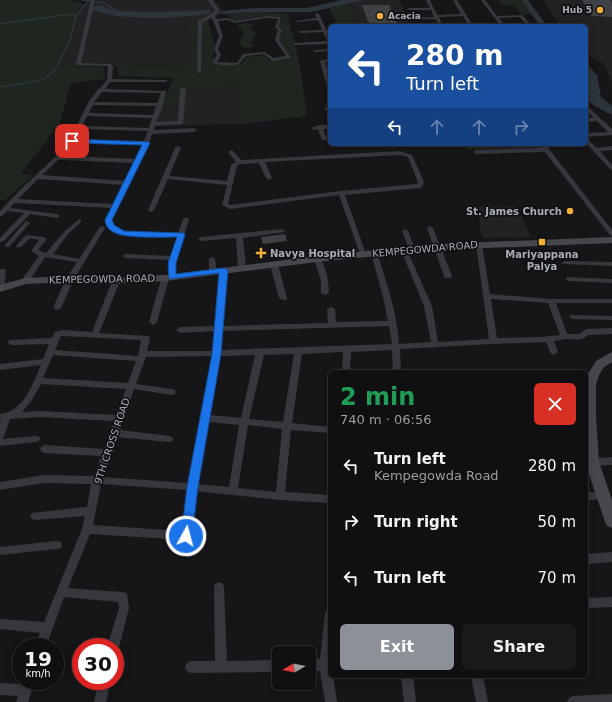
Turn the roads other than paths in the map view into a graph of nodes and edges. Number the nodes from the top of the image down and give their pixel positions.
1 (93, 0) edge
2 (210, 0) edge
3 (428, 0) edge
4 (455, 0) edge
5 (483, 0) edge
6 (432, 8) junction
7 (409, 9) dead end
8 (516, 9) dead end
9 (317, 14) dead end
10 (215, 15) junction
11 (464, 15) junction
12 (521, 16) junction
13 (436, 17) junction
14 (497, 17) junction
15 (319, 19) junction
16 (409, 19) dead end
17 (297, 21) dead end
18 (440, 24) edge
19 (470, 24) edge
20 (502, 24) edge
21 (528, 24) edge
22 (324, 30) junction
23 (300, 32) dead end
24 (328, 38) edge
25 (328, 42) edge
26 (296, 44) dead end
27 (328, 50) edge
28 (315, 51) dead end
29 (328, 60) edge
30 (199, 72) dead end
31 (109, 80) junction
32 (328, 80) edge
33 (166, 81) dead end
34 (183, 89) dead end
35 (99, 90) junction
36 (91, 103) junction
37 (160, 105) junction
38 (588, 109) edge
39 (86, 114) junction
40 (156, 117) junction
41 (598, 119) junction
42 (588, 120) edge
43 (79, 127) junction
44 (328, 127) edge
45 (152, 128) junction
46 (194, 130) dead end
47 (612, 133) edge
48 (588, 135) edge
49 (324, 140) dead end
50 (72, 141) junction
51 (588, 142) edge
52 (146, 143) junction
53 (544, 146) edge
54 (178, 148) dead end
55 (612, 148) edge
56 (547, 150) junction
57 (595, 150) junction
58 (231, 152) dead end
59 (476, 152) dead end
60 (57, 158) junction
61 (261, 160) junction
62 (138, 161) junction
63 (239, 162) junction
64 (611, 166) edge
65 (38, 177) junction
66 (165, 177) junction
67 (269, 178) dead end
68 (126, 182) junction
69 (230, 183) junction
70 (341, 193) junction
71 (12, 201) junction
72 (116, 206) junction
73 (5, 209) junction
74 (151, 210) dead end
75 (30, 212) junction
76 (0, 215) edge
77 (57, 216) dead end
78 (186, 219) dead end
79 (79, 221) dead end
80 (27, 223) dead end
81 (102, 228) dead end
82 (430, 228) dead end
83 (282, 231) dead end
84 (405, 231) dead end
85 (0, 232) edge
86 (8, 233) junction
87 (18, 234) junction
88 (612, 234) edge
89 (181, 235) junction
90 (239, 236) junction
91 (201, 239) dead end
92 (2, 240) dead end
93 (612, 240) edge
94 (479, 244) junction
95 (7, 246) dead end
96 (19, 246) dead end
97 (436, 247) junction
98 (408, 249) junction
99 (374, 253) junction
100 (363, 254) junction
101 (45, 256) junction
102 (125, 256) dead end
103 (174, 258) junction
104 (212, 259) dead end
105 (317, 259) junction
106 (81, 261) junction
107 (565, 263) dead end
108 (274, 264) junction
109 (612, 264) edge
110 (242, 268) junction
111 (224, 270) junction
112 (2, 271) dead end
113 (212, 272) junction
114 (448, 276) dead end
115 (169, 277) junction
116 (70, 279) junction
117 (570, 279) dead end
118 (25, 281) junction
119 (116, 281) junction
120 (612, 282) edge
121 (0, 289) edge
122 (326, 293) dead end
123 (486, 296) junction
124 (283, 298) dead end
125 (550, 301) junction
126 (612, 301) edge
127 (57, 308) dead end
128 (332, 309) dead end
129 (573, 317) dead end
130 (612, 318) edge
131 (153, 322) dead end
132 (393, 323) junction
133 (332, 324) junction
134 (220, 328) junction
135 (180, 330) dead end
136 (612, 331) edge
137 (94, 334) junction
138 (564, 336) junction
139 (549, 339) junction
140 (54, 341) junction
141 (493, 341) junction
142 (12, 342) dead end
143 (435, 345) junction
144 (397, 348) junction
145 (347, 350) junction
146 (50, 352) junction
147 (298, 352) junction
148 (554, 352) dead end
149 (260, 353) junction
150 (217, 354) junction
151 (142, 356) junction
152 (612, 356) edge
153 (45, 362) junction
154 (0, 367) edge
155 (346, 370) edge
156 (397, 370) edge
157 (39, 381) junction
158 (131, 386) junction
159 (172, 392) dead end
160 (3, 416) edge
161 (588, 416) edge
162 (119, 418) junction
163 (205, 418) junction
164 (244, 422) junction
165 (287, 426) junction
166 (328, 430) edge
167 (114, 433) junction
168 (0, 437) edge
169 (36, 439) dead end
170 (169, 439) dead end
171 (0, 442) edge
172 (45, 449) dead end
173 (107, 453) junction
174 (589, 459) edge
175 (612, 461) edge
176 (97, 480) junction
177 (0, 486) edge
178 (192, 487) junction
179 (233, 491) junction
180 (280, 496) junction
181 (588, 496) edge
182 (603, 496) junction
183 (328, 499) edge
184 (91, 511) junction
185 (36, 516) dead end
186 (612, 522) edge
187 (86, 529) junction
188 (57, 544) dead end
189 (0, 551) edge
190 (612, 557) edge
191 (588, 559) edge
192 (219, 587) dead end
193 (61, 592) junction
194 (588, 602) edge
195 (612, 602) edge
196 (0, 624) edge
197 (46, 628) junction
198 (328, 634) edge
199 (43, 638) edge
200 (116, 638) edge
201 (316, 665) edge
202 (325, 665) junction
203 (272, 666) edge
204 (191, 667) dead end
205 (221, 667) junction
206 (407, 678) edge
207 (477, 678) edge
208 (12, 688) edge
209 (0, 689) edge
210 (26, 690) edge
211 (102, 690) edge
212 (612, 700) edge
213 (22, 702) edge
214 (100, 702) edge
215 (332, 702) edge
216 (410, 702) edge
217 (482, 702) edge
218 (574, 702) edge

1 - 31 street
2 - 10 street
3 - 6 street
4 - 11 street
5 - 14 street
6 - 7 street
6 - 13 street
8 - 12 street
9 - 15 street
10 - 10 street
10 - 30 street
11 - 13 street
11 - 19 street
12 - 14 street
12 - 21 street
13 - 16 street
13 - 18 street
14 - 20 street
15 - 17 street
15 - 22 street
22 - 23 street
22 - 24 street
25 - 26 street
27 - 28 street
29 - 32 street
31 - 33 street
31 - 35 street
34 - 45 street
35 - 36 street
35 - 37 street
36 - 37 street
36 - 39 street
37 - 40 street
38 - 41 street
39 - 40 street
39 - 43 street
40 - 45 street
41 - 42 street
41 - 47 street
43 - 45 street
43 - 50 street
44 - 49 street
45 - 46 street
45 - 52 street
47 - 48 street
50 - 52 street
50 - 60 street
51 - 57 street
52 - 62 street
53 - 56 street
54 - 66 street
55 - 57 street
56 - 59 street
56 - 88 street
57 - 64 street
58 - 63 street
60 - 62 street
60 - 65 street
61 - 63 street
61 - 67 street
61 - 70 street
62 - 68 street
63 - 69 street
65 - 68 street
65 - 71 street
66 - 69 street
66 - 74 street
68 - 72 street
69 - 70 street
70 - 100 street
71 - 72 street
71 - 73 street
72 - 89 street
73 - 75 street
73 - 76 street
75 - 77 street
75 - 86 street
78 - 89 street
79 - 101 street
80 - 87 street
81 - 106 street
82 - 97 street
83 - 90 street
84 - 98 street
85 - 86 street
86 - 87 street
86 - 92 street
87 - 95 street
89 - 103 street
90 - 91 street
90 - 110 street
93 - 94 street, KEMPEGOWDA ROAD
94 - 97 street, KEMPEGOWDA ROAD
94 - 123 street
96 - 101 street
97 - 98 street, KEMPEGOWDA ROAD
97 - 114 street
98 - 99 street, KEMPEGOWDA ROAD
98 - 143 street
99 - 100 street, KEMPEGOWDA ROAD
99 - 132 street
100 - 105 street, KEMPEGOWDA ROAD
101 - 106 street
101 - 118 street
102 - 103 street
103 - 115 street
104 - 113 street
105 - 108 street, KEMPEGOWDA ROAD
105 - 122 street
106 - 116 street
107 - 109 street
108 - 110 street, KEMPEGOWDA ROAD
108 - 124 street
110 - 111 street, KEMPEGOWDA ROAD
111 - 113 street, KEMPEGOWDA ROAD
111 - 134 street
112 - 121 street
113 - 115 street, KEMPEGOWDA ROAD
115 - 119 street, KEMPEGOWDA ROAD
115 - 131 street
116 - 118 street, KEMPEGOWDA ROAD
116 - 119 street, KEMPEGOWDA ROAD
116 - 127 street
117 - 120 street
118 - 121 street, KEMPEGOWDA ROAD
119 - 137 street
123 - 125 street
123 - 141 street
125 - 126 street
125 - 138 street
128 - 133 street
129 - 130 street
132 - 133 street
132 - 144 street
133 - 134 street
134 - 135 street
134 - 150 street
136 - 138 street
137 - 140 street
137 - 151 street, 9TH CROSS ROAD
138 - 139 street
139 - 141 street
139 - 148 street
140 - 142 street
140 - 146 street
141 - 143 street
143 - 144 street
144 - 145 street
144 - 156 street
145 - 147 street
145 - 155 street
146 - 151 street
146 - 153 street
147 - 149 street
147 - 165 street
149 - 150 street
149 - 164 street
150 - 151 street
150 - 163 street
151 - 158 street, 9TH CROSS ROAD
152 - 161 street
153 - 154 street
153 - 157 street
157 - 158 street
157 - 160 street
158 - 159 street
158 - 162 street, 9TH CROSS ROAD
160 - 162 street
160 - 168 street
161 - 174 street
162 - 167 street, 9TH CROSS ROAD
163 - 164 street
163 - 178 street
164 - 165 street
164 - 179 street
165 - 166 street
165 - 180 street
167 - 170 street
167 - 173 street, 9TH CROSS ROAD
169 - 171 street
172 - 173 street
173 - 176 street, 9TH CROSS ROAD
174 - 175 street
174 - 182 street
176 - 177 street
176 - 178 street
176 - 184 street, 9TH CROSS ROAD
178 - 179 street
178 - 187 street
179 - 180 street
180 - 183 street
181 - 182 street
182 - 186 street
184 - 185 street
184 - 187 street, 9TH CROSS ROAD
187 - 193 street, 9TH CROSS ROAD
188 - 189 street
190 - 191 street
192 - 205 street
193 - 197 street, 9TH CROSS ROAD
193 - 200 street
194 - 195 street
196 - 197 street
197 - 199 street, 9TH CROSS ROAD
198 - 202 street
201 - 202 street
202 - 215 street
203 - 205 street
204 - 205 street
206 - 216 street
207 - 217 street
208 - 209 street
210 - 213 street
211 - 214 street
212 - 218 street

